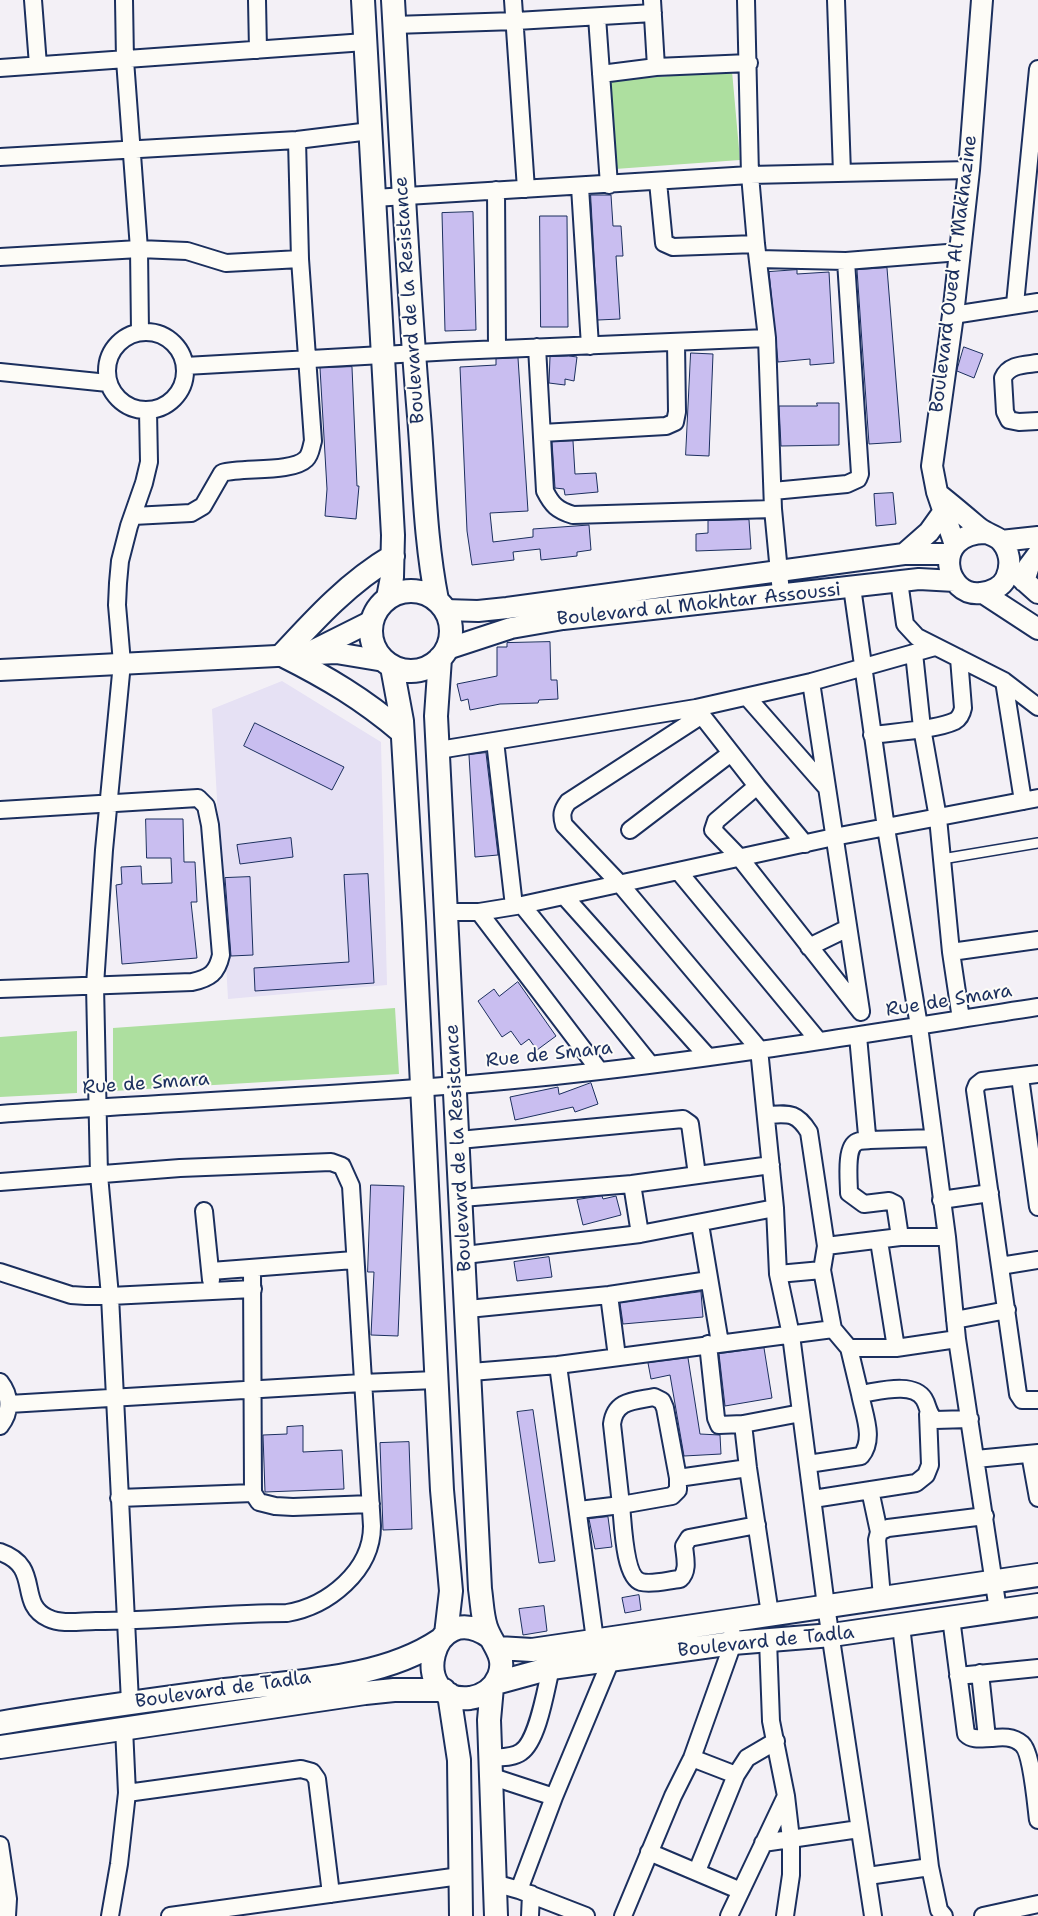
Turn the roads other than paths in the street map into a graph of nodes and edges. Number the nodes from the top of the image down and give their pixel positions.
1 (33, 0) edge
2 (124, 0) edge
3 (257, 0) edge
4 (363, 0) edge
5 (393, 0) edge
6 (513, 0) edge
7 (746, 0) edge
8 (836, 0) edge
9 (982, 0) edge
10 (652, 6) edge
11 (597, 17) junction
12 (516, 21) junction
13 (394, 25) junction
14 (365, 42) junction
15 (258, 50) junction
16 (125, 60) junction
17 (749, 63) junction
18 (38, 65) junction
19 (656, 67) junction
20 (0, 68) edge
21 (1038, 69) edge
22 (601, 74) junction
23 (370, 131) junction
24 (297, 140) junction
25 (133, 151) junction
26 (0, 157) edge
27 (969, 170) junction
28 (842, 173) junction
29 (750, 174) junction
30 (658, 182) junction
31 (609, 185) junction
32 (580, 187) junction
33 (526, 189) junction
34 (496, 190) junction
35 (402, 196) junction
36 (374, 198) junction
37 (139, 249) junction
38 (757, 251) junction
39 (960, 252) junction
40 (0, 257) edge
41 (300, 259) junction
42 (846, 261) junction
43 (1038, 302) edge
44 (1015, 304) junction
45 (953, 316) junction
46 (140, 332) junction
47 (767, 338) junction
48 (676, 343) junction
49 (590, 346) junction
50 (537, 348) junction
51 (497, 349) junction
52 (414, 353) junction
53 (383, 354) junction
54 (308, 358) junction
55 (1038, 363) edge
56 (185, 366) junction
57 (0, 372) edge
58 (108, 383) junction
59 (148, 411) junction
60 (1038, 422) edge
61 (542, 433) junction
62 (773, 491) junction
63 (937, 492) junction
64 (773, 510) junction
65 (944, 511) junction
66 (133, 516) junction
67 (993, 537) junction
68 (1038, 537) edge
69 (952, 549) junction
70 (904, 554) junction
71 (1038, 554) edge
72 (393, 556) junction
73 (779, 570) junction
74 (900, 581) junction
75 (955, 581) junction
76 (1024, 581) edge
77 (852, 587) junction
78 (781, 593) junction
79 (983, 593) junction
80 (388, 598) junction
81 (441, 605) junction
82 (372, 621) junction
83 (1038, 629) edge
84 (935, 647) junction
85 (308, 653) junction
86 (914, 653) junction
87 (443, 654) junction
88 (282, 655) junction
89 (960, 658) junction
90 (122, 663) junction
91 (388, 664) junction
92 (862, 668) junction
93 (0, 670) edge
94 (1004, 680) junction
95 (811, 682) junction
96 (747, 697) junction
97 (1038, 707) edge
98 (699, 712) junction
99 (922, 728) junction
100 (402, 732) junction
101 (872, 735) junction
102 (495, 741) junction
103 (439, 750) junction
104 (731, 753) junction
105 (757, 786) junction
106 (826, 786) junction
107 (1030, 800) edge
108 (109, 802) junction
109 (0, 810) edge
110 (938, 818) junction
111 (886, 828) junction
112 (630, 830) dead end
113 (834, 837) junction
114 (1038, 843) edge
115 (805, 844) junction
116 (740, 858) junction
117 (942, 859) junction
118 (679, 872) junction
119 (622, 885) junction
120 (565, 896) junction
121 (518, 905) junction
122 (446, 912) junction
123 (479, 912) junction
124 (848, 928) junction
125 (1038, 940) edge
126 (809, 947) junction
127 (951, 952) junction
128 (95, 985) junction
129 (0, 989) edge
130 (1038, 1007) edge
131 (861, 1012) junction
132 (961, 1019) junction
133 (919, 1026) junction
134 (862, 1036) junction
135 (818, 1040) junction
136 (758, 1049) junction
137 (708, 1057) junction
138 (650, 1064) junction
139 (599, 1070) junction
140 (1038, 1074) edge
141 (1020, 1077) junction
142 (457, 1084) junction
143 (422, 1087) junction
144 (97, 1107) junction
145 (0, 1114) edge
146 (766, 1115) junction
147 (934, 1138) junction
148 (459, 1140) junction
149 (870, 1140) junction
150 (771, 1165) junction
151 (98, 1174) junction
152 (697, 1175) junction
153 (0, 1182) edge
154 (632, 1184) junction
155 (990, 1193) junction
156 (462, 1198) junction
157 (941, 1200) junction
158 (1038, 1207) edge
159 (775, 1208) junction
160 (204, 1210) dead end
161 (700, 1224) junction
162 (640, 1234) junction
163 (900, 1237) junction
164 (947, 1237) junction
165 (879, 1241) junction
166 (826, 1246) junction
167 (465, 1254) junction
168 (354, 1260) junction
169 (1038, 1260) edge
170 (1000, 1266) junction
171 (252, 1268) junction
172 (822, 1270) junction
173 (0, 1272) edge
174 (211, 1272) junction
175 (778, 1274) junction
176 (709, 1280) junction
177 (253, 1289) junction
178 (212, 1292) junction
179 (609, 1295) junction
180 (110, 1296) junction
181 (468, 1309) junction
182 (1006, 1310) junction
183 (955, 1320) junction
184 (833, 1329) junction
185 (790, 1335) junction
186 (957, 1338) junction
187 (714, 1343) junction
188 (849, 1348) junction
189 (896, 1348) junction
190 (618, 1357) junction
191 (558, 1365) junction
192 (470, 1372) junction
193 (436, 1380) junction
194 (0, 1382) edge
195 (362, 1382) junction
196 (253, 1390) junction
197 (860, 1394) junction
198 (116, 1398) junction
199 (1038, 1400) edge
200 (9, 1404) junction
201 (800, 1413) junction
202 (928, 1414) junction
203 (970, 1419) junction
204 (744, 1424) junction
205 (0, 1426) edge
206 (1034, 1453) edge
207 (976, 1459) junction
208 (808, 1464) junction
209 (748, 1468) junction
210 (678, 1478) junction
211 (870, 1490) junction
212 (253, 1493) junction
213 (119, 1498) junction
214 (1038, 1498) edge
215 (812, 1499) junction
216 (371, 1504) junction
217 (621, 1505) junction
218 (579, 1510) junction
219 (985, 1516) junction
220 (757, 1525) junction
221 (879, 1532) junction
222 (0, 1552) edge
223 (1038, 1575) edge
224 (994, 1580) junction
225 (882, 1597) junction
226 (1038, 1605) edge
227 (826, 1606) junction
228 (998, 1610) junction
229 (770, 1614) junction
230 (951, 1618) junction
231 (731, 1619) junction
232 (127, 1621) junction
233 (901, 1626) junction
234 (832, 1635) junction
235 (443, 1637) junction
236 (595, 1640) junction
237 (768, 1640) junction
238 (494, 1642) junction
239 (732, 1644) junction
240 (611, 1660) junction
241 (551, 1668) junction
242 (1038, 1668) edge
243 (980, 1674) junction
244 (958, 1676) junction
245 (494, 1685) junction
246 (447, 1692) junction
247 (130, 1702) junction
248 (0, 1723) edge
249 (124, 1728) junction
250 (987, 1738) junction
251 (776, 1741) junction
252 (0, 1747) edge
253 (692, 1758) junction
254 (490, 1767) junction
255 (1035, 1770) edge
256 (736, 1775) junction
257 (127, 1793) junction
258 (786, 1796) junction
259 (554, 1797) junction
260 (1038, 1820) edge
261 (859, 1829) junction
262 (791, 1839) junction
263 (763, 1843) junction
264 (0, 1845) edge
265 (649, 1852) junction
266 (930, 1867) junction
267 (697, 1871) junction
268 (460, 1876) junction
269 (868, 1876) junction
270 (494, 1883) junction
271 (741, 1891) junction
272 (525, 1892) junction
273 (331, 1894) junction
274 (1038, 1904) edge
275 (1015, 1913) edge
276 (7, 1916) edge
277 (110, 1916) edge
278 (170, 1916) edge
279 (461, 1916) edge
280 (496, 1916) edge
281 (530, 1916) edge
282 (586, 1916) edge
283 (623, 1916) edge
284 (730, 1916) edge
285 (784, 1916) edge
286 (874, 1916) edge
287 (944, 1916) edge
288 (983, 1916) edge

1 - 18 street
2 - 16 street
3 - 15 street
4 - 14 main road, Boulevard de la Resistance
5 - 13 main road, Boulevard de la Resistance
6 - 12 street
7 - 17 street
8 - 28 street
9 - 27 street, Boulevard Oued Al Makhazine
10 - 11 street
10 - 19 street
11 - 12 street
11 - 22 street
12 - 13 street
12 - 33 street
13 - 35 main road, Boulevard de la Resistance
14 - 15 street
14 - 23 main road, Boulevard de la Resistance
15 - 16 street
16 - 18 street
16 - 25 street
17 - 19 street
17 - 29 street
18 - 20 street
19 - 22 street
21 - 44 street
22 - 31 street
23 - 24 street
23 - 36 main road, Boulevard de la Resistance
24 - 25 street
24 - 41 street
25 - 26 street
25 - 37 street
27 - 28 street
27 - 39 street, Boulevard Oued Al Makhazine
28 - 29 street
29 - 30 street
29 - 38 street
30 - 31 street
30 - 38 street
31 - 32 street
32 - 33 street
32 - 49 street
33 - 34 street
34 - 35 street
34 - 51 street
35 - 36 street
35 - 52 main road, Boulevard de la Resistance
36 - 53 main road, Boulevard de la Resistance
37 - 40 street
37 - 41 street
37 - 46 street
38 - 42 street
38 - 47 street
39 - 42 street
39 - 45 street, Boulevard Oued Al Makhazine
41 - 54 street
42 - 62 street
43 - 44 street
44 - 45 street
45 - 63 street, Boulevard Oued Al Makhazine
46 - 56 street
46 - 58 street
47 - 48 street
47 - 62 street
48 - 49 street
48 - 61 street
49 - 50 street
50 - 51 street
50 - 61 street
51 - 52 street
52 - 53 street
52 - 81 main road, Boulevard de la Resistance
53 - 54 street
53 - 72 main road, Boulevard de la Resistance
54 - 56 street
54 - 66 street
55 - 60 street
56 - 59 street
57 - 58 street
58 - 59 street
59 - 66 street
61 - 64 street
62 - 64 street
63 - 65 street, Boulevard Oued Al Makhazine
63 - 67 street
64 - 73 street
65 - 69 street, Boulevard Oued Al Makhazine
65 - 70 street
66 - 90 street
67 - 68 street
67 - 69 street
67 - 76 street
69 - 70 street, Boulevard al Mokhtar Assoussi
69 - 75 street, Boulevard Oued Al Makhazine
70 - 73 street, Boulevard al Mokhtar Assoussi
71 - 76 street
72 - 80 main road, Boulevard de la Resistance
72 - 88 main road
73 - 78 street
73 - 81 street, Boulevard al Mokhtar Assoussi
74 - 75 street, Boulevard al Mokhtar Assoussi
74 - 77 street, Boulevard al Mokhtar Assoussi
74 - 84 street
75 - 79 street
76 - 79 street
77 - 78 street, Boulevard al Mokhtar Assoussi
77 - 92 street
78 - 87 street, Boulevard al Mokhtar Assoussi
79 - 83 street
80 - 81 main road
80 - 82 main road
81 - 87 main road
82 - 85 street
82 - 91 main road
84 - 86 street
84 - 89 street
85 - 88 street
85 - 91 street
86 - 92 street
86 - 99 street
87 - 91 main road
87 - 103 main road, Boulevard de la Resistance
88 - 90 street
88 - 100 main road
89 - 94 street
89 - 99 street
90 - 93 street
90 - 108 street
91 - 100 main road, Boulevard de la Resistance
92 - 95 street
92 - 101 street
94 - 97 street
94 - 107 street
95 - 96 street
95 - 106 street
96 - 98 street
96 - 106 street
98 - 102 street
98 - 104 street
98 - 119 street
99 - 101 street
99 - 110 street
100 - 143 main road, Boulevard de la Resistance
101 - 111 street
102 - 103 street
102 - 121 street
103 - 122 main road, Boulevard de la Resistance
104 - 105 street
104 - 112 street
105 - 115 street
105 - 116 street
106 - 113 street
107 - 110 street
108 - 109 street
108 - 128 street
108 - 128 street
110 - 111 street
110 - 117 street
111 - 113 street
111 - 133 street
113 - 115 street
113 - 124 street
114 - 117 lane
115 - 116 street
116 - 118 street
116 - 126 street
117 - 127 street
118 - 119 street
118 - 135 street
119 - 120 street
119 - 136 street
120 - 121 street
120 - 137 street
121 - 123 street
121 - 138 street
122 - 123 street
122 - 142 main road, Boulevard de la Resistance
123 - 139 street
124 - 126 street
124 - 131 street
125 - 127 street
126 - 131 street
127 - 132 street
128 - 129 street
128 - 144 street
130 - 132 street, Rue de Smara
131 - 134 street
132 - 133 street, Rue de Smara
133 - 134 street, Rue de Smara
133 - 147 street
134 - 135 street, Rue de Smara
134 - 149 street
135 - 136 street, Rue de Smara
136 - 137 street, Rue de Smara
136 - 146 street
137 - 138 street, Rue de Smara
138 - 139 street, Rue de Smara
139 - 142 street, Rue de Smara
140 - 141 street
141 - 155 street
141 - 158 street
142 - 143 street, Rue de Smara
142 - 148 main road, Boulevard de la Resistance
143 - 144 street, Rue de Smara
143 - 193 main road, Boulevard de la Resistance
144 - 145 street, Rue de Smara
144 - 151 street
146 - 150 street
146 - 166 street
147 - 149 street
147 - 157 street
148 - 152 street
148 - 156 main road, Boulevard de la Resistance
149 - 163 street
150 - 152 street
150 - 159 street
151 - 153 street
151 - 168 street
151 - 180 street
152 - 154 street
154 - 156 street
154 - 162 street
155 - 157 street
155 - 170 street
156 - 167 main road, Boulevard de la Resistance
157 - 164 street
159 - 161 street
159 - 175 street
160 - 174 street
161 - 162 street
161 - 176 street
162 - 167 street
163 - 164 street
163 - 165 street
164 - 183 street
165 - 166 street
165 - 189 street
166 - 172 street
167 - 181 main road, Boulevard de la Resistance
168 - 171 street
168 - 195 street
169 - 170 street
170 - 182 street
171 - 174 street
171 - 177 street
172 - 175 street
172 - 184 street
173 - 180 street
174 - 178 street
175 - 185 street
176 - 179 street
176 - 187 street
177 - 178 street
177 - 196 street
178 - 180 street
179 - 181 street
179 - 190 street
180 - 198 street
181 - 192 main road, Boulevard de la Resistance
182 - 183 street
182 - 199 street
183 - 186 street
184 - 185 street
184 - 188 street
185 - 187 street
185 - 201 street
186 - 189 street
186 - 203 street
187 - 190 street
187 - 204 street
188 - 189 street
188 - 197 street
190 - 191 street
191 - 192 street
191 - 218 street
192 - 238 main road, Boulevard de la Resistance
193 - 195 street
193 - 235 main road, Boulevard de la Resistance
194 - 200 street
195 - 196 street
195 - 216 street
196 - 198 street
196 - 212 street
197 - 202 street
197 - 208 street
198 - 200 street
198 - 213 street
200 - 205 street
201 - 204 street
201 - 208 street
202 - 203 street
202 - 211 street
203 - 207 street
204 - 209 street
206 - 207 street
206 - 214 street
207 - 219 street
208 - 215 street
209 - 210 street
209 - 220 street
210 - 217 street
210 - 217 street
211 - 215 street
211 - 221 street
212 - 213 street
212 - 216 street
213 - 232 street
215 - 227 street
216 - 232 street
217 - 218 street
217 - 220 street
218 - 236 street
219 - 221 street
219 - 224 street
220 - 229 street
221 - 225 street
222 - 232 street
223 - 224 main road, Boulevard de Tadla
224 - 225 main road, Boulevard de Tadla
224 - 228 street
225 - 227 main road, Boulevard de Tadla
226 - 228 main road, Boulevard de Tadla
227 - 229 main road, Boulevard de Tadla
227 - 234 street
228 - 230 main road, Boulevard de Tadla
229 - 231 main road, Boulevard de Tadla
230 - 233 main road, Boulevard de Tadla
230 - 244 street
231 - 236 main road, Boulevard de Tadla
231 - 239 street
232 - 247 street
233 - 234 main road, Boulevard de Tadla
233 - 266 street
234 - 237 main road, Boulevard de Tadla
234 - 261 street
235 - 238 main road
235 - 246 main road, Boulevard de la Resistance
235 - 247 main road, Boulevard de Tadla
236 - 238 main road, Boulevard de Tadla
237 - 239 main road, Boulevard de Tadla
237 - 251 street
238 - 245 main road, Boulevard de la Resistance
239 - 240 main road, Boulevard de Tadla
239 - 253 street
240 - 241 main road, Boulevard de Tadla
240 - 259 street
241 - 245 main road, Boulevard de Tadla
241 - 254 street
242 - 243 street
243 - 244 street
243 - 250 street
244 - 250 street
245 - 246 main road
245 - 254 main road, Boulevard de la Resistance
246 - 249 main road, Boulevard de Tadla
246 - 268 main road, Boulevard de la Resistance
247 - 248 main road, Boulevard de Tadla
249 - 252 main road, Boulevard de Tadla
249 - 257 street
250 - 255 street
251 - 256 street
251 - 258 street
253 - 256 street
253 - 265 street
254 - 259 street
254 - 270 main road, Boulevard de la Resistance
255 - 260 street
256 - 267 street
257 - 273 street
257 - 277 street
258 - 262 street
258 - 263 street
259 - 272 street
261 - 262 street
261 - 269 street
262 - 263 street
262 - 285 street
263 - 271 street
264 - 276 street
265 - 267 street
265 - 283 street
266 - 269 street
266 - 287 street
267 - 271 street
268 - 273 street
268 - 279 main road, Boulevard de la Resistance
269 - 286 street
270 - 272 street
270 - 280 main road, Boulevard de la Resistance
271 - 284 street
272 - 281 street
272 - 282 street
273 - 278 street
274 - 275 street
275 - 288 street

